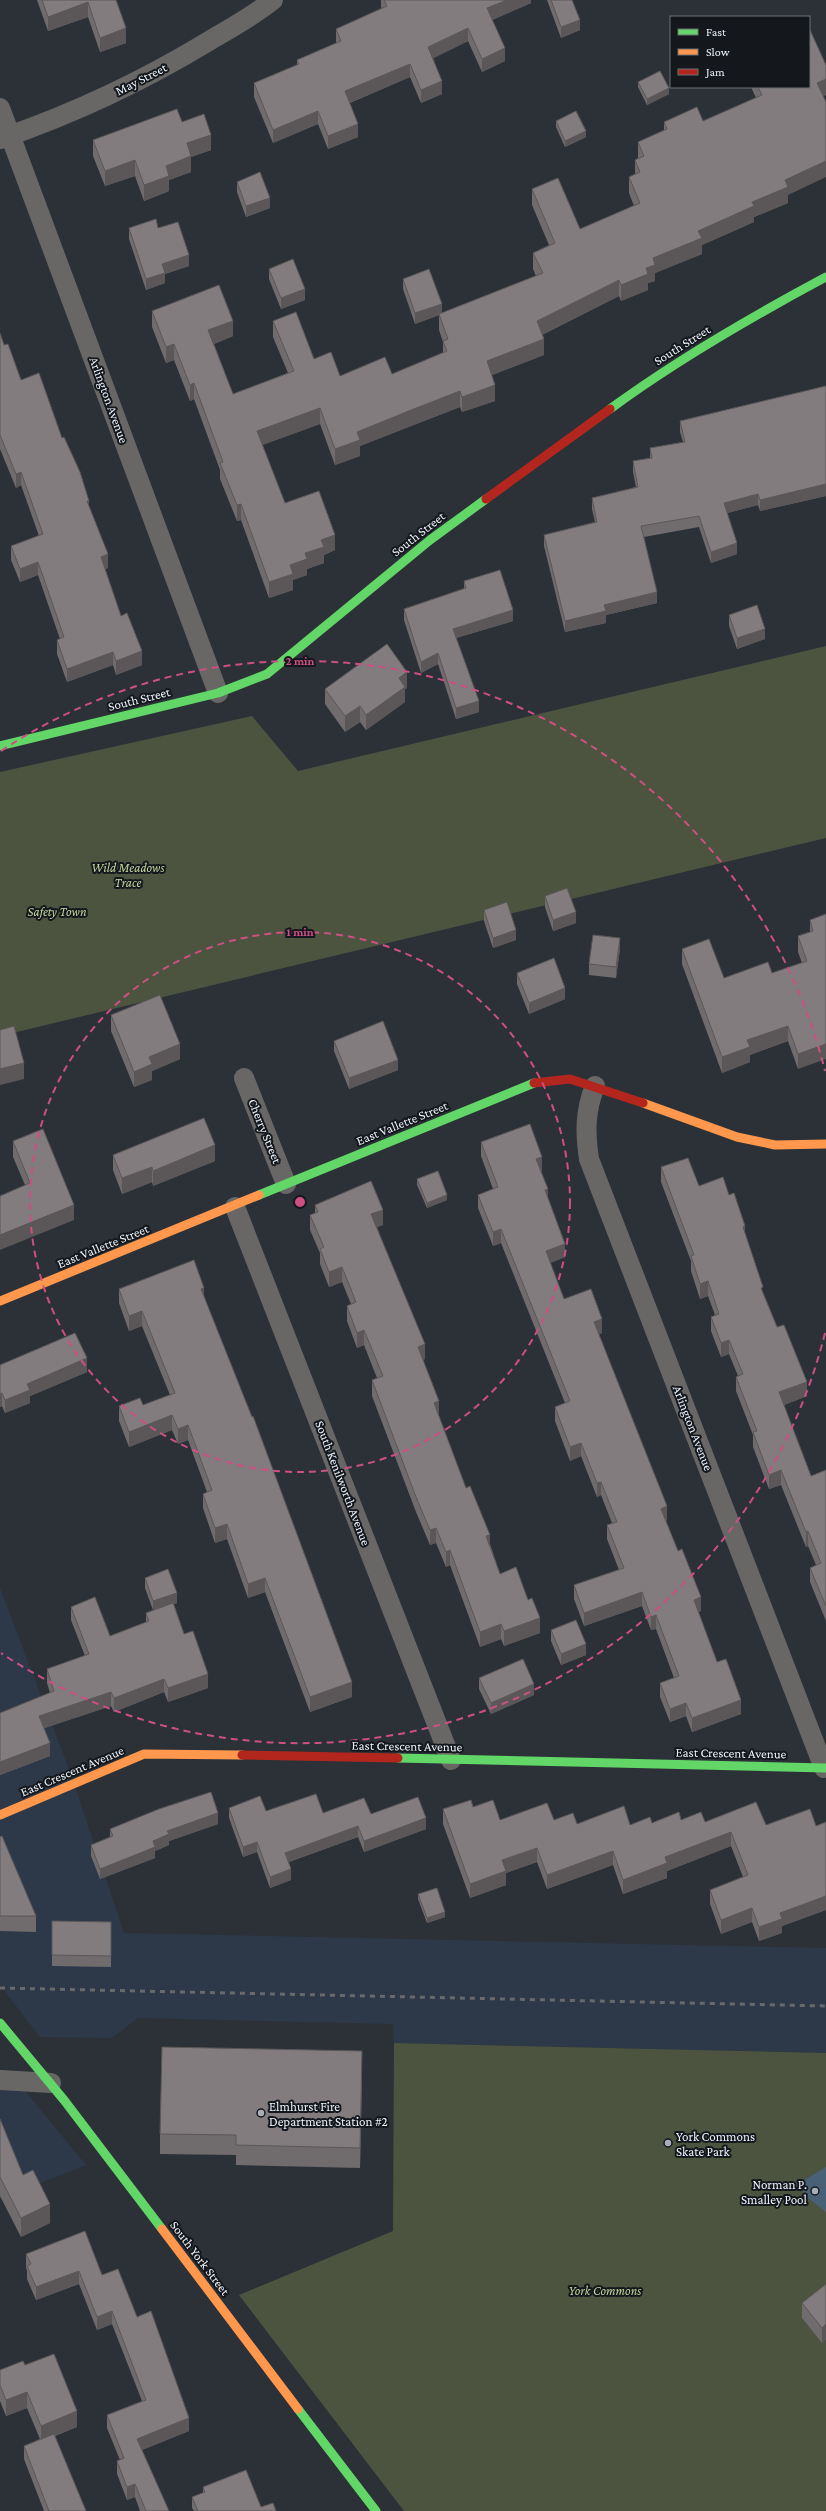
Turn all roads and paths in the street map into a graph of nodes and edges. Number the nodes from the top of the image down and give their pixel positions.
1 (273, 0) edge
2 (0, 108) edge
3 (5, 138) edge
4 (826, 277) edge
5 (218, 693) junction
6 (0, 746) edge
7 (244, 1078) dead end
8 (595, 1086) junction
9 (826, 1144) edge
10 (286, 1184) junction
11 (235, 1207) junction
12 (0, 1301) edge
13 (451, 1760) junction
14 (825, 1768) edge
15 (0, 1815) edge
16 (0, 2023) edge
17 (0, 2080) edge
18 (51, 2083) junction
19 (376, 2511) edge

1 - 3 street, May Street
2 - 3 street, Arlington Avenue
3 - 5 street, Arlington Avenue
4 - 5 street, South Street
5 - 6 street, South Street
7 - 10 street, Cherry Street
8 - 9 street, East Vallette Street
8 - 10 street, East Vallette Street
8 - 14 street, Arlington Avenue
10 - 11 street, East Vallette Street
11 - 12 street, East Vallette Street
11 - 13 street, South Kenilworth Avenue
13 - 14 street, East Crescent Avenue
13 - 15 street, East Crescent Avenue
16 - 18 street, South York Street
17 - 18 street
18 - 19 street, South York Street

